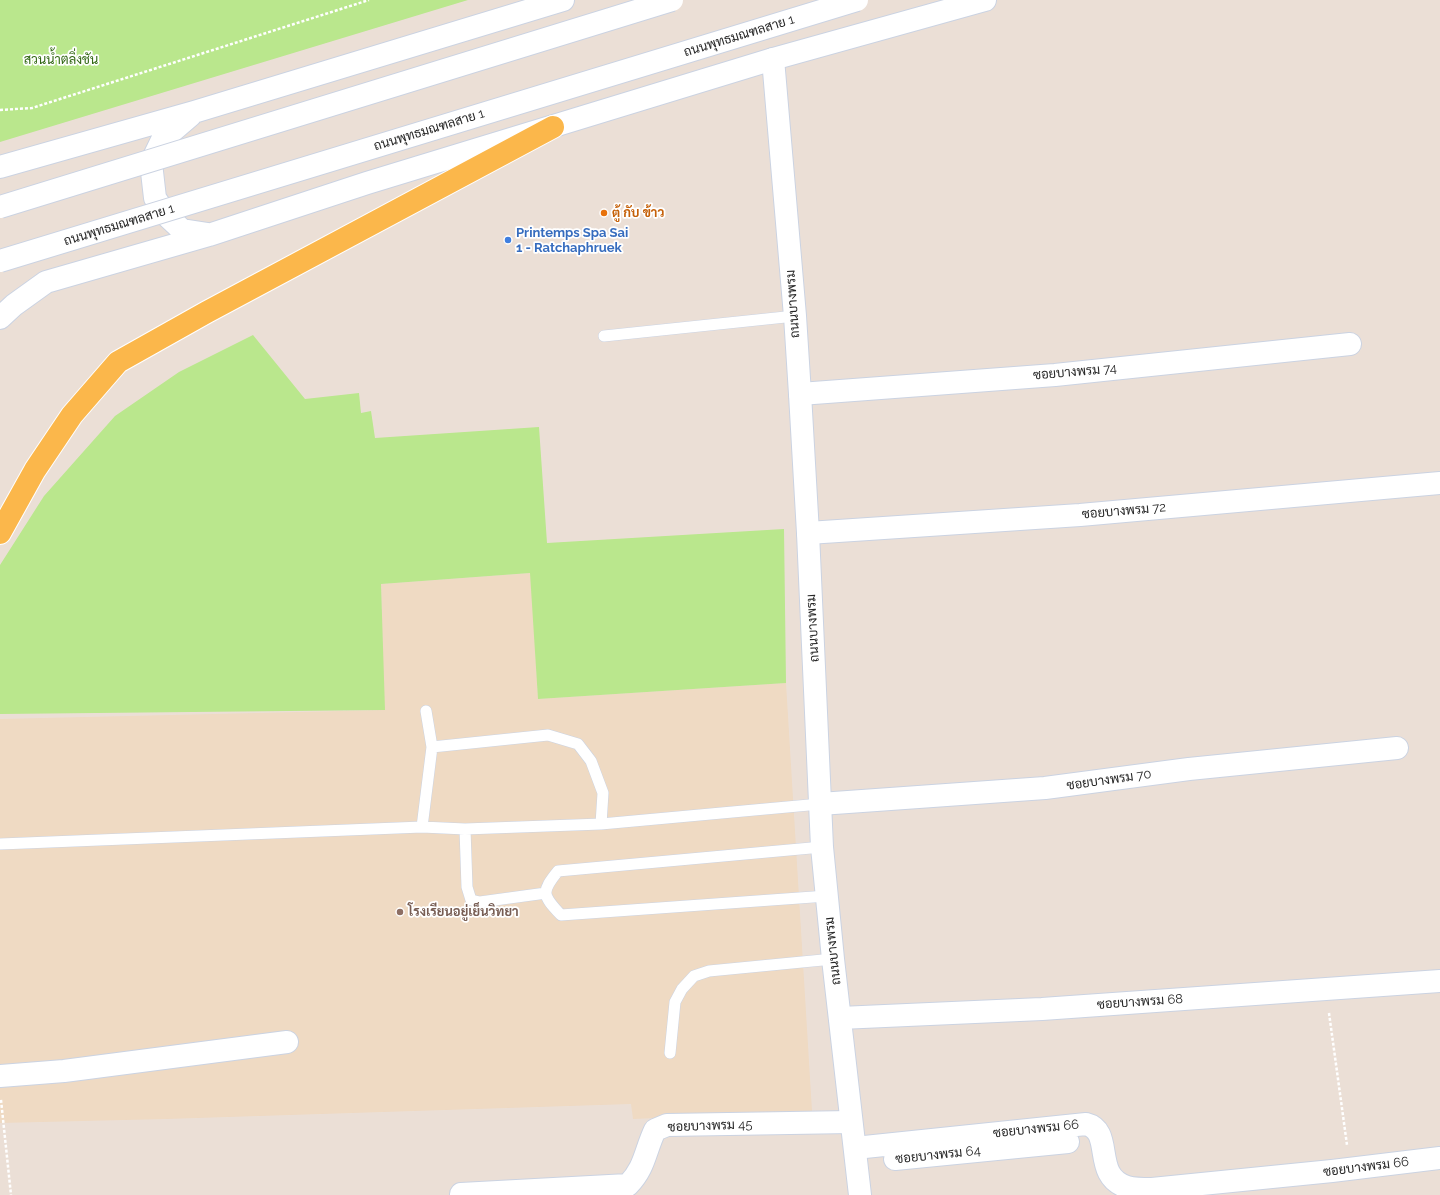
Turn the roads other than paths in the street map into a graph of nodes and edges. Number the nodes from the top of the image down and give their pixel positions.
1 (563, 0) edge
2 (672, 0) edge
3 (857, 0) edge
4 (985, 0) edge
5 (773, 59) junction
6 (194, 112) junction
7 (553, 127) junction
8 (0, 167) edge
9 (0, 207) edge
10 (209, 235) junction
11 (0, 261) edge
12 (795, 316) junction
13 (0, 318) edge
14 (604, 336) dead end
15 (1350, 344) dead end
16 (800, 394) junction
17 (1440, 483) edge
18 (0, 533) edge
19 (808, 533) junction
20 (426, 711) dead end
21 (432, 747) junction
22 (1397, 748) dead end
23 (820, 804) junction
24 (601, 824) junction
25 (422, 827) junction
26 (465, 829) junction
27 (0, 844) edge
28 (822, 847) junction
29 (546, 893) junction
30 (827, 896) junction
31 (833, 959) junction
32 (1440, 981) edge
33 (840, 1018) junction
34 (287, 1042) dead end
35 (670, 1053) dead end
36 (0, 1086) edge
37 (851, 1122) junction
38 (1068, 1142) dead end
39 (855, 1156) junction
40 (1440, 1158) edge
41 (461, 1194) dead end
42 (860, 1195) edge

1 - 6 street
2 - 9 street, bridge
3 - 11 street, ถนนพุทธมณฑลสาย 1, bridge
4 - 5 street
5 - 7 street
5 - 12 street, ถนนบางพรม
6 - 8 street
6 - 10 street
7 - 10 street
7 - 18 main road
10 - 13 street
12 - 14 lane
12 - 16 street, ถนนบางพรม
15 - 16 street, ซอยบางพรม 74
16 - 19 street, ถนนบางพรม
17 - 19 street, ซอยบางพรม 72
19 - 23 street, ถนนบางพรม
20 - 21 lane
21 - 24 lane
21 - 25 lane
22 - 23 street, ซอยบางพรม 70
23 - 24 lane
23 - 28 street, ถนนบางพรม
24 - 26 lane
25 - 26 lane
25 - 27 lane
26 - 29 lane
28 - 29 lane
28 - 30 street, ถนนบางพรม
29 - 30 lane
30 - 31 street, ถนนบางพรม
31 - 33 street, ถนนบางพรม
31 - 35 lane
32 - 33 street, ซอยบางพรม 68
33 - 37 street, ถนนบางพรม
34 - 36 street
37 - 39 street, ถนนบางพรม
37 - 41 street, ซอยบางพรม 45
38 - 39 street, ซอยบางพรม 64
39 - 40 street, ซอยบางพรม 66
39 - 42 street, ถนนบางพรม

